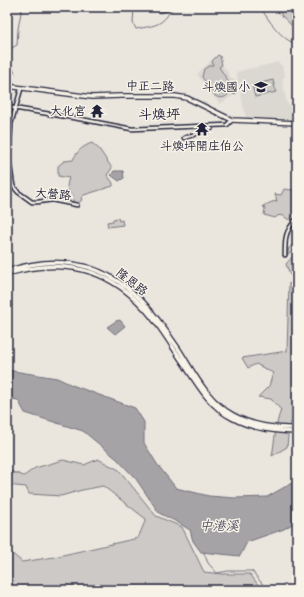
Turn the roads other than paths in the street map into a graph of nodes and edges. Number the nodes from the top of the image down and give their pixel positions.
1 (7, 86) edge
2 (21, 89) junction
3 (7, 107) edge
4 (15, 109) junction
5 (232, 120) junction
6 (297, 123) edge
7 (211, 129) dead end
8 (184, 138) dead end
9 (77, 205) dead end
10 (297, 218) edge
11 (285, 254) dead end
12 (7, 271) edge
13 (7, 274) edge
14 (149, 311) junction
15 (203, 389) junction
16 (297, 428) edge
17 (297, 432) edge

1 - 2 main road, 中正二路
2 - 4 street, 大營路
2 - 5 main road, 中正二路
3 - 4 street
4 - 5 street
4 - 9 street, 大營路
5 - 6 main road, 中正二路
7 - 8 street
10 - 11 street
12 - 14 main road, 隆恩路
13 - 14 main road, 隆恩路
14 - 15 main road, 隆恩路
15 - 16 main road
15 - 17 main road

